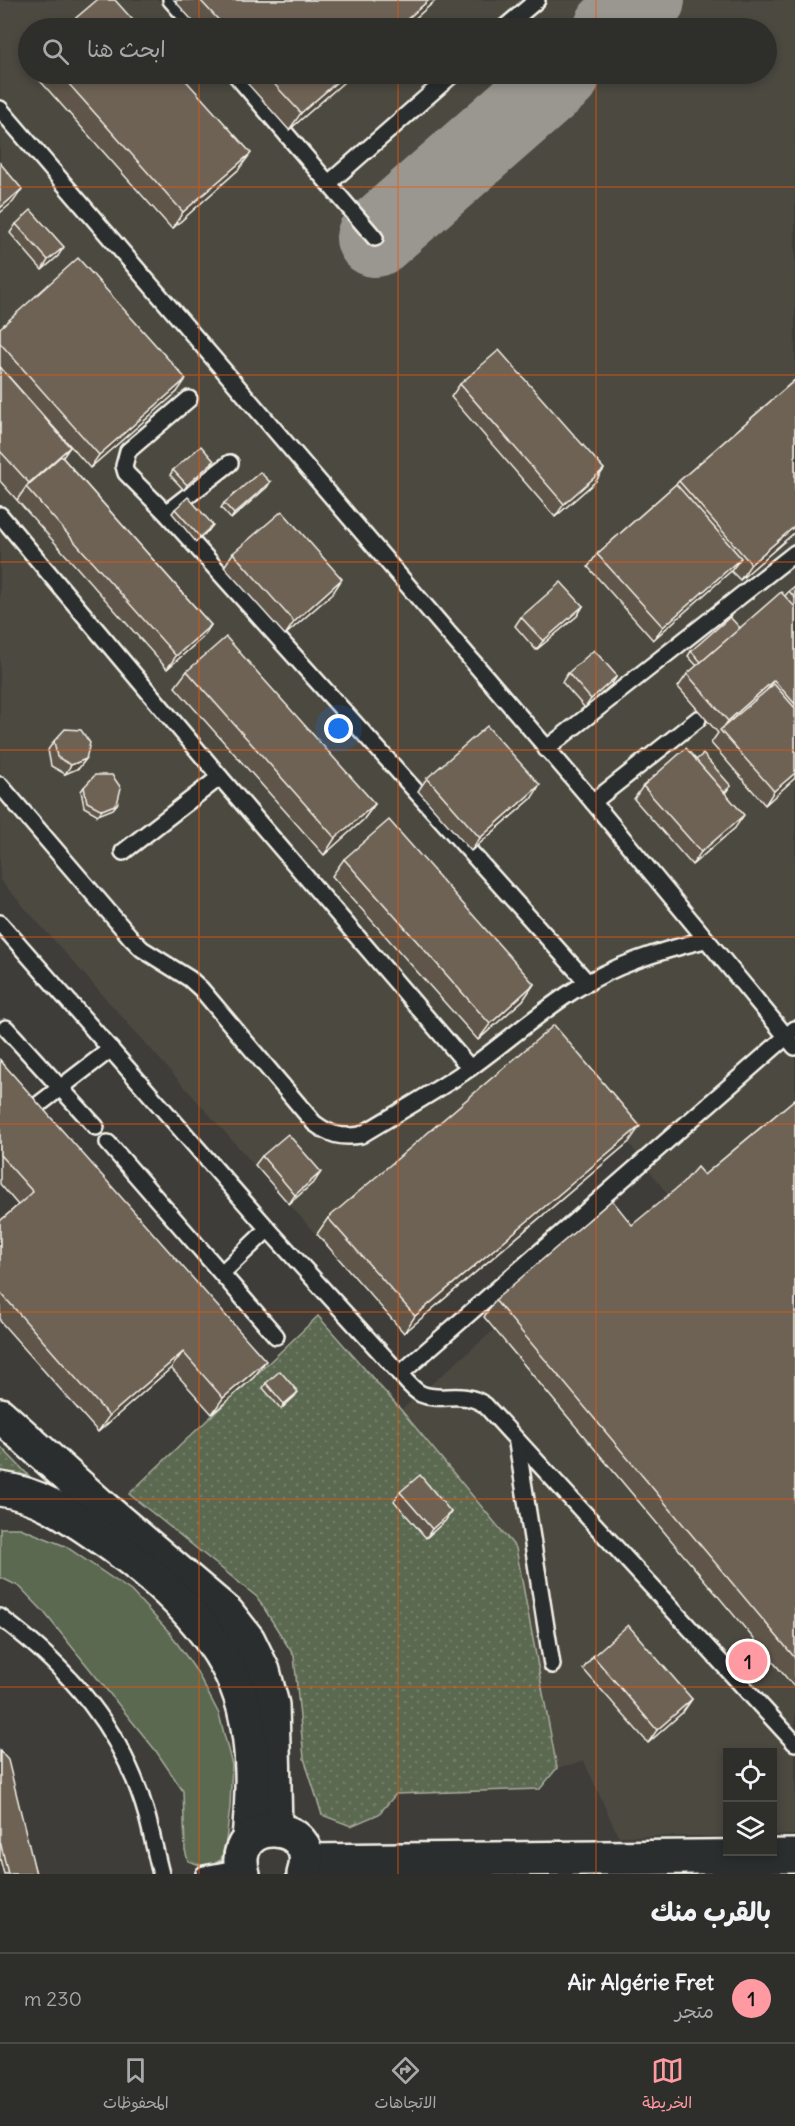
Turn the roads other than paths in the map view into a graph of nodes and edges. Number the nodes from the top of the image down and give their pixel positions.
1 (171, 0) edge
2 (537, 0) edge
3 (187, 18) edge
4 (516, 18) edge
5 (244, 84) edge
6 (442, 84) edge
7 (0, 109) edge
8 (329, 183) junction
9 (375, 238) dead end
10 (189, 399) dead end
11 (230, 463) dead end
12 (166, 513) junction
13 (0, 515) edge
14 (795, 553) edge
15 (698, 719) dead end
16 (546, 749) junction
17 (220, 777) junction
18 (0, 785) edge
19 (593, 802) junction
20 (123, 852) dead end
21 (0, 923) edge
22 (705, 940) junction
23 (588, 983) junction
24 (6, 1028) dead end
25 (792, 1037) edge
26 (111, 1049) junction
27 (470, 1068) junction
28 (60, 1088) junction
29 (38, 1105) edge
30 (96, 1127) dead end
31 (108, 1143) dead end
32 (268, 1229) junction
33 (222, 1273) junction
34 (276, 1336) dead end
35 (400, 1374) junction
36 (0, 1415) edge
37 (517, 1442) junction
38 (0, 1489) edge
39 (0, 1617) edge
40 (552, 1665) dead end
41 (795, 1743) edge
42 (252, 1852) edge
43 (795, 1856) edge
44 (305, 1867) edge
45 (161, 1874) edge
46 (204, 1874) edge

1 - 3 lane
2 - 4 lane
5 - 8 lane
6 - 8 lane
7 - 16 lane
8 - 9 lane
10 - 12 lane
11 - 12 lane
12 - 23 lane
13 - 17 lane
14 - 16 lane
15 - 19 lane
16 - 19 lane
17 - 20 lane
17 - 27 lane
18 - 27 lane
19 - 22 lane
21 - 26 lane
22 - 23 lane
22 - 25 lane
23 - 27 lane
24 - 28 lane
25 - 35 lane
26 - 28 lane
26 - 32 lane
28 - 29 lane
28 - 30 lane
31 - 33 lane
32 - 33 lane
32 - 35 lane
33 - 34 lane
35 - 37 lane
36 - 42 street
37 - 40 lane
37 - 41 lane
38 - 42 street
39 - 45 lane
42 - 44 street
42 - 46 lane
43 - 44 street

